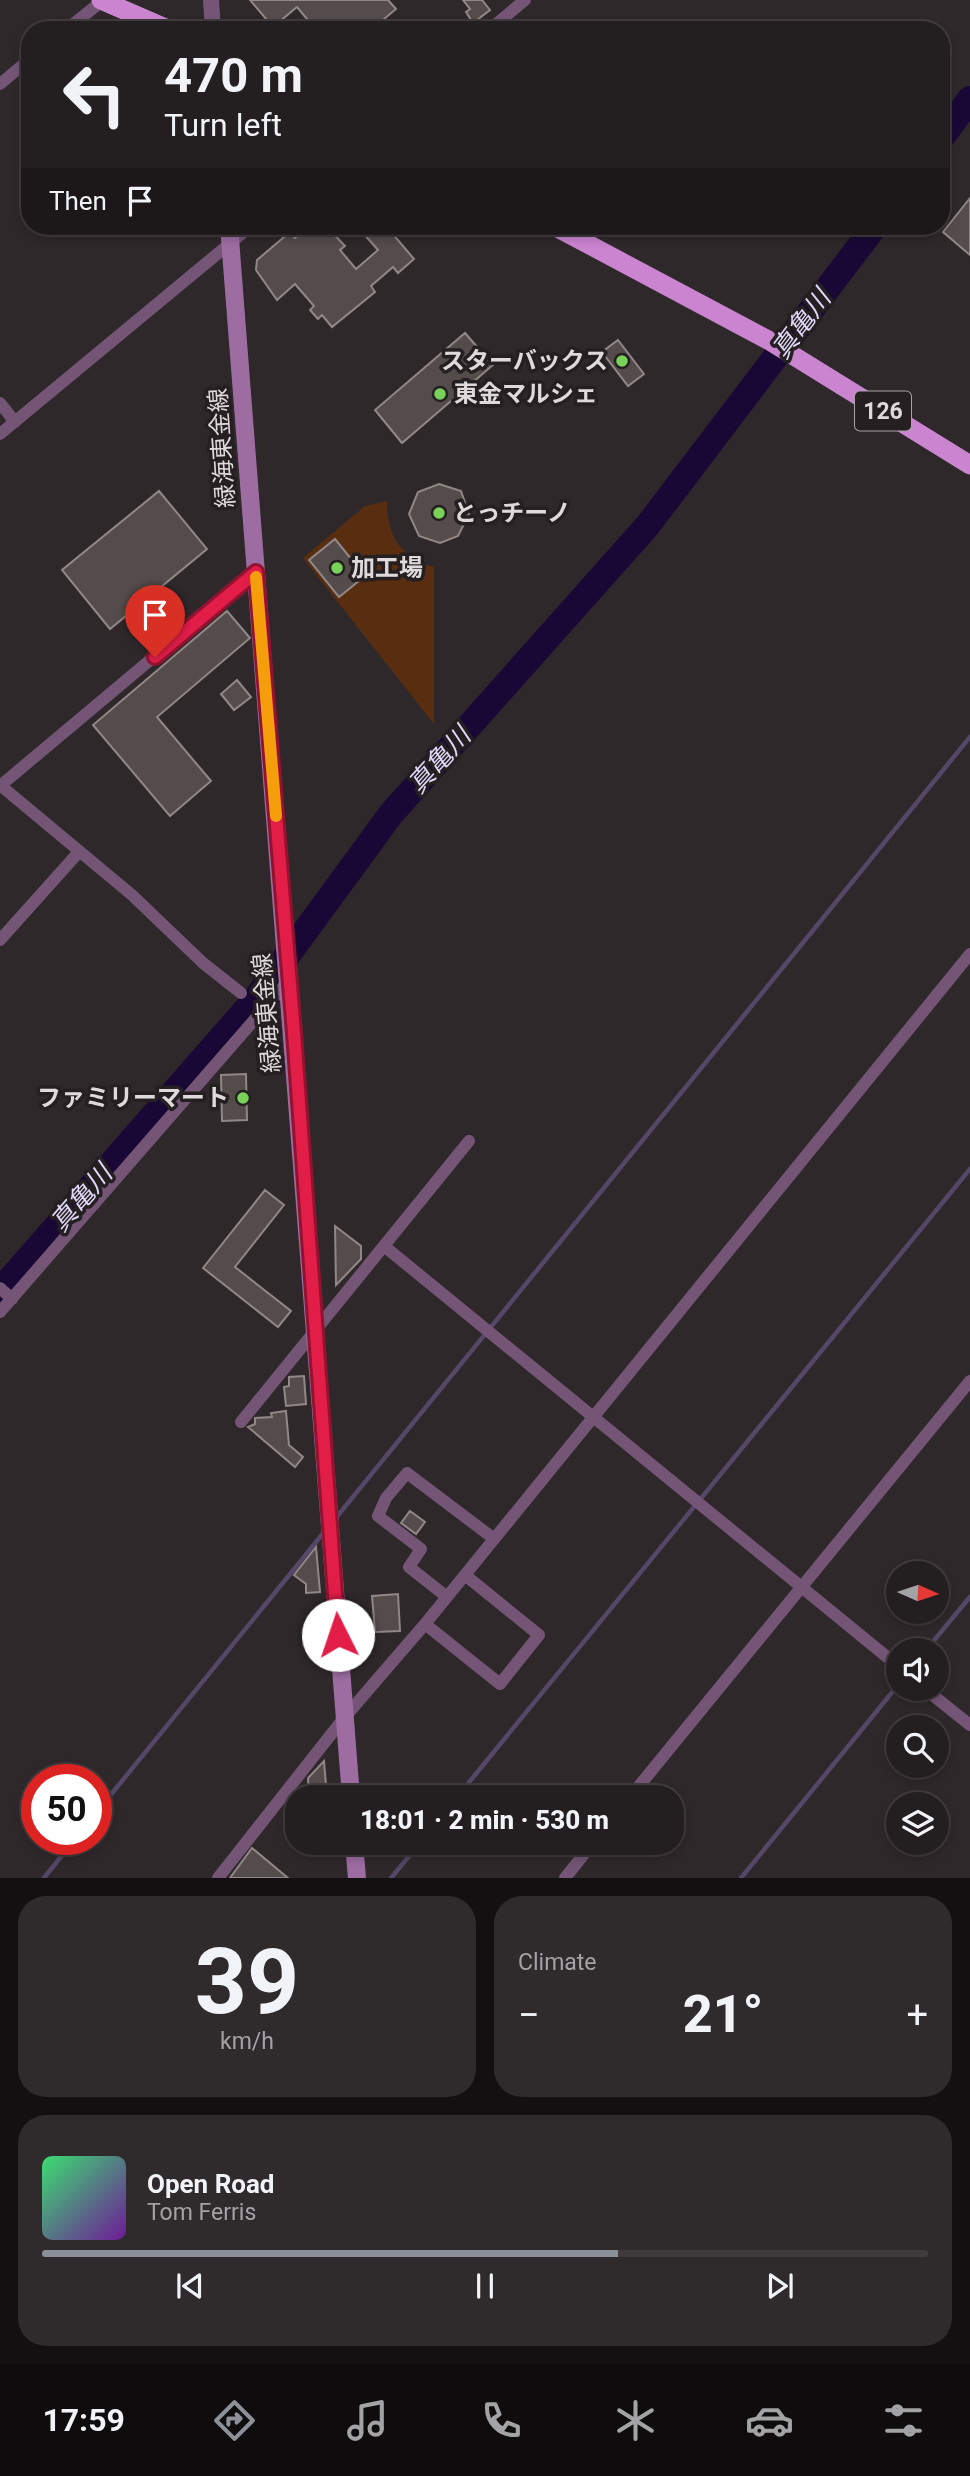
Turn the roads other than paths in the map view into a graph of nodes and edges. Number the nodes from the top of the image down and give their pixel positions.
1 (101, 0) edge
2 (133, 0) edge
3 (211, 0) edge
4 (526, 0) edge
5 (76, 21) edge
6 (149, 21) edge
7 (168, 21) edge
8 (212, 21) edge
9 (500, 21) edge
10 (21, 67) edge
11 (0, 84) edge
12 (229, 235) edge
13 (230, 235) edge
14 (571, 235) edge
15 (0, 403) edge
16 (15, 422) junction
17 (0, 435) edge
18 (970, 465) edge
19 (256, 572) junction
20 (0, 785) edge
21 (79, 853) junction
22 (0, 940) edge
23 (970, 954) edge
24 (289, 979) junction
25 (241, 993) dead end
26 (469, 1141) dead end
27 (384, 1246) junction
28 (0, 1288) edge
29 (12, 1298) junction
30 (0, 1312) edge
31 (316, 1330) junction
32 (970, 1381) edge
33 (592, 1417) junction
34 (241, 1422) dead end
35 (493, 1538) junction
36 (465, 1575) junction
37 (801, 1588) junction
38 (447, 1597) junction
39 (425, 1624) junction
40 (886, 1656) edge
41 (940, 1701) edge
42 (344, 1718) junction
43 (970, 1725) edge
44 (350, 1785) edge
45 (640, 1785) edge
46 (355, 1855) edge
47 (583, 1855) edge
48 (218, 1878) edge
49 (357, 1878) edge
50 (565, 1878) edge

1 - 5 street
1 - 6 highway
2 - 7 highway
3 - 8 street
4 - 9 street
10 - 11 street
12 - 16 street
13 - 19 main road, 緑海東金線
14 - 18 highway, 126
15 - 16 street
16 - 17 street
19 - 20 street
19 - 24 main road, 緑海東金線
20 - 21 street
21 - 22 street
21 - 25 street
23 - 33 street
24 - 29 street
24 - 31 main road, 緑海東金線
26 - 27 street
27 - 31 street
27 - 33 street
28 - 29 street
29 - 30 street
31 - 34 street
31 - 42 main road, 緑海東金線
32 - 37 street
33 - 35 street
33 - 37 street
35 - 36 street
35 - 38 street
36 - 38 street
36 - 39 street
37 - 40 street
37 - 45 street
38 - 39 street
39 - 42 street
41 - 43 street
42 - 44 main road, 緑海東金線
42 - 48 street
46 - 49 main road
47 - 50 street

